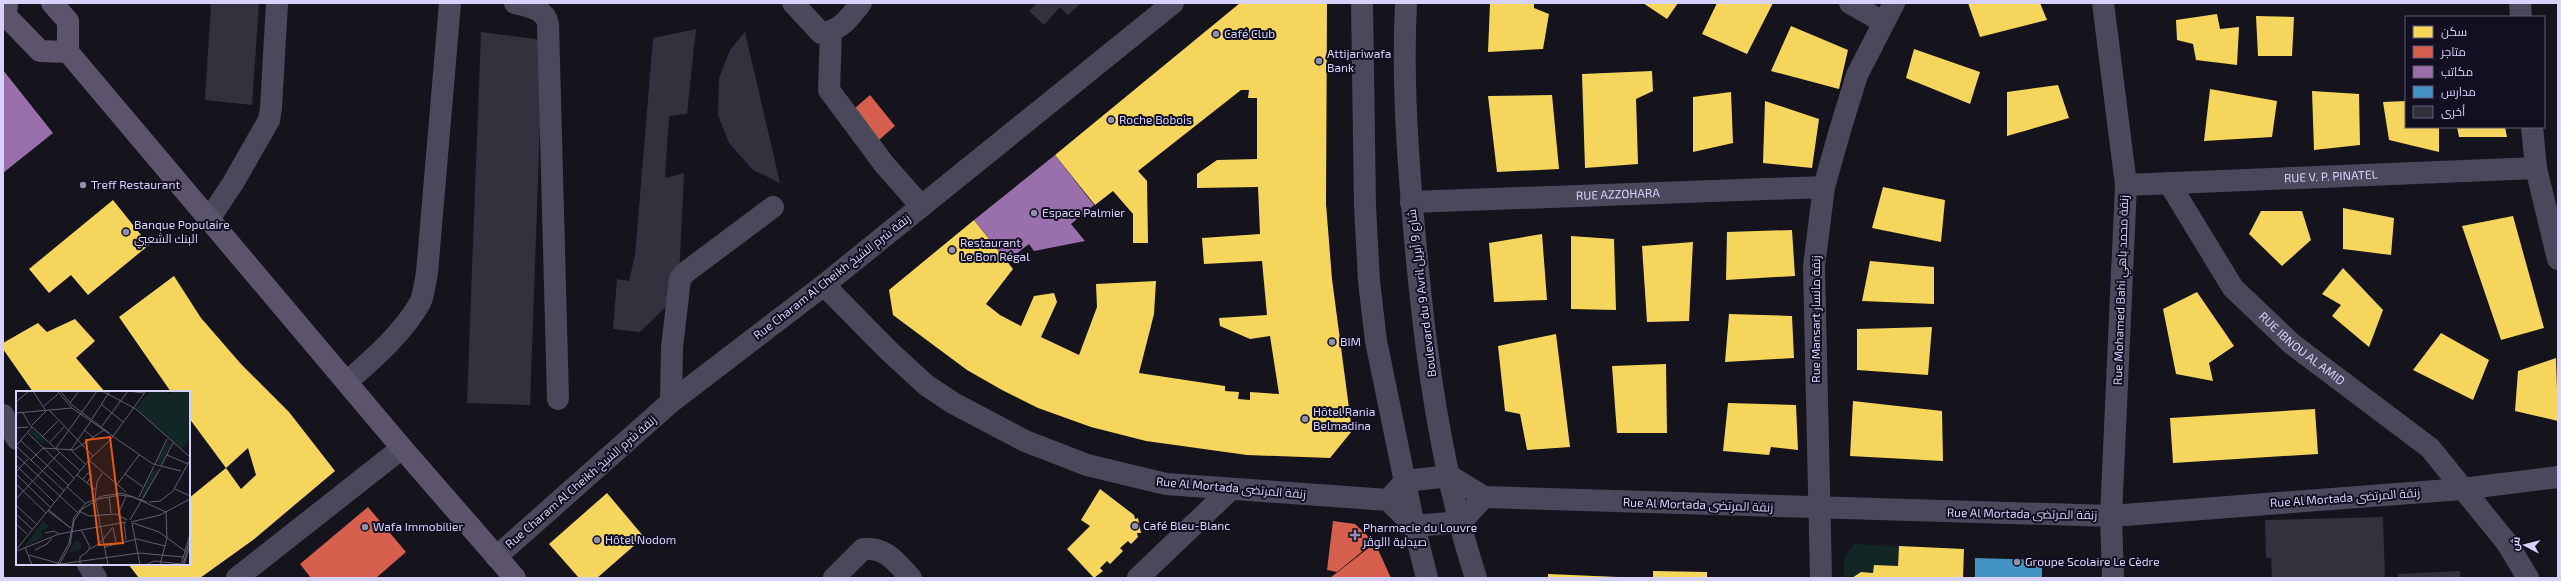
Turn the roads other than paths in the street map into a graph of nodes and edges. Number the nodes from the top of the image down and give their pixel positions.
1 (7, 3) edge
2 (52, 3) edge
3 (277, 3) edge
4 (450, 3) edge
5 (515, 3) edge
6 (793, 3) edge
7 (861, 3) edge
8 (1173, 3) edge
9 (1362, 3) edge
10 (1406, 3) edge
11 (1850, 3) edge
12 (1894, 3) edge
13 (2103, 3) edge
14 (2520, 3) edge
15 (2521, 16) edge
16 (1883, 22) junction
17 (831, 32) junction
18 (68, 52) junction
19 (2532, 128) edge
20 (2536, 168) junction
21 (2169, 183) junction
22 (2126, 185) junction
23 (1824, 187) junction
24 (1411, 202) junction
25 (921, 206) junction
26 (773, 207) dead end
27 (209, 219) junction
28 (2558, 259) edge
29 (824, 285) junction
30 (347, 382) junction
31 (558, 399) dead end
32 (671, 402) junction
33 (3, 415) edge
34 (16, 437) edge
35 (402, 448) junction
36 (1450, 476) junction
37 (2558, 477) edge
38 (1405, 481) junction
39 (1231, 489) junction
40 (2462, 489) junction
41 (1484, 497) junction
42 (1388, 500) junction
43 (1818, 509) junction
44 (2111, 516) junction
45 (1461, 522) junction
46 (1414, 526) junction
47 (496, 557) junction
48 (89, 565) edge
49 (96, 578) edge
50 (237, 578) edge
51 (516, 578) edge
52 (834, 578) edge
53 (911, 578) edge
54 (1138, 578) edge
55 (1427, 578) edge
56 (1476, 578) edge
57 (1821, 578) edge
58 (2113, 578) edge
59 (2528, 578) edge

1 - 18 main road
2 - 18 main road
3 - 27 street
4 - 30 street
5 - 31 street
6 - 17 street
7 - 17 street
8 - 25 street, Rue Charam Al Cheikh زنقة شرم الشيخ
9 - 38 street
10 - 24 street, Boulevard du 9 Avril شارع 9 أبريل
11 - 16 street
12 - 16 street, Rue Mansart زنقة مانسار
13 - 22 street, Rue Mohamed Bahi زنقة محمد باهي
14 - 15 street
16 - 23 street, Rue Mansart زنقة مانسار
17 - 25 street
18 - 27 main road
19 - 20 street
20 - 21 street, RUE V. P. PINATEL
20 - 28 street
21 - 22 street, RUE V. P. PINATEL
21 - 40 street, RUE IBNOU AL AMID
22 - 44 street, Rue Mohamed Bahi زنقة محمد باهي
23 - 24 street, RUE AZZOHARA
23 - 43 street, Rue Mansart زنقة مانسار
24 - 36 street, Boulevard du 9 Avril شارع 9 أبريل
25 - 29 street, Rue Charam Al Cheikh زنقة شرم الشيخ
26 - 32 street
27 - 30 main road
29 - 32 street, Rue Charam Al Cheikh زنقة شرم الشيخ
29 - 39 street, Rue Al Mortada زنقة المرتضى
30 - 35 main road
32 - 47 street, Rue Charam Al Cheikh زنقة شرم الشيخ
33 - 34 street
35 - 47 main road
35 - 50 street
36 - 38 street
36 - 41 street, Rue Al Mortada زنقة المرتضى
36 - 45 street, Boulevard du 9 Avril شارع 9 أبريل
37 - 40 street, Rue Al Mortada زنقة المرتضى
38 - 42 street
38 - 46 street
39 - 42 street, Rue Al Mortada زنقة المرتضى
39 - 54 street
40 - 44 street, Rue Al Mortada زنقة المرتضى
40 - 59 street, RUE IBNOU AL AMID
41 - 43 street, Rue Al Mortada زنقة المرتضى
41 - 45 street
42 - 46 street
43 - 44 street, Rue Al Mortada زنقة المرتضى
43 - 57 street, Rue Mansart زنقة مانسار
44 - 58 street, Rue Mohamed Bahi زنقة محمد باهي
45 - 46 street
45 - 56 street, Boulevard du 9 Avril شارع 9 أبريل
46 - 55 street
47 - 51 main road
48 - 49 street
52 - 53 street

